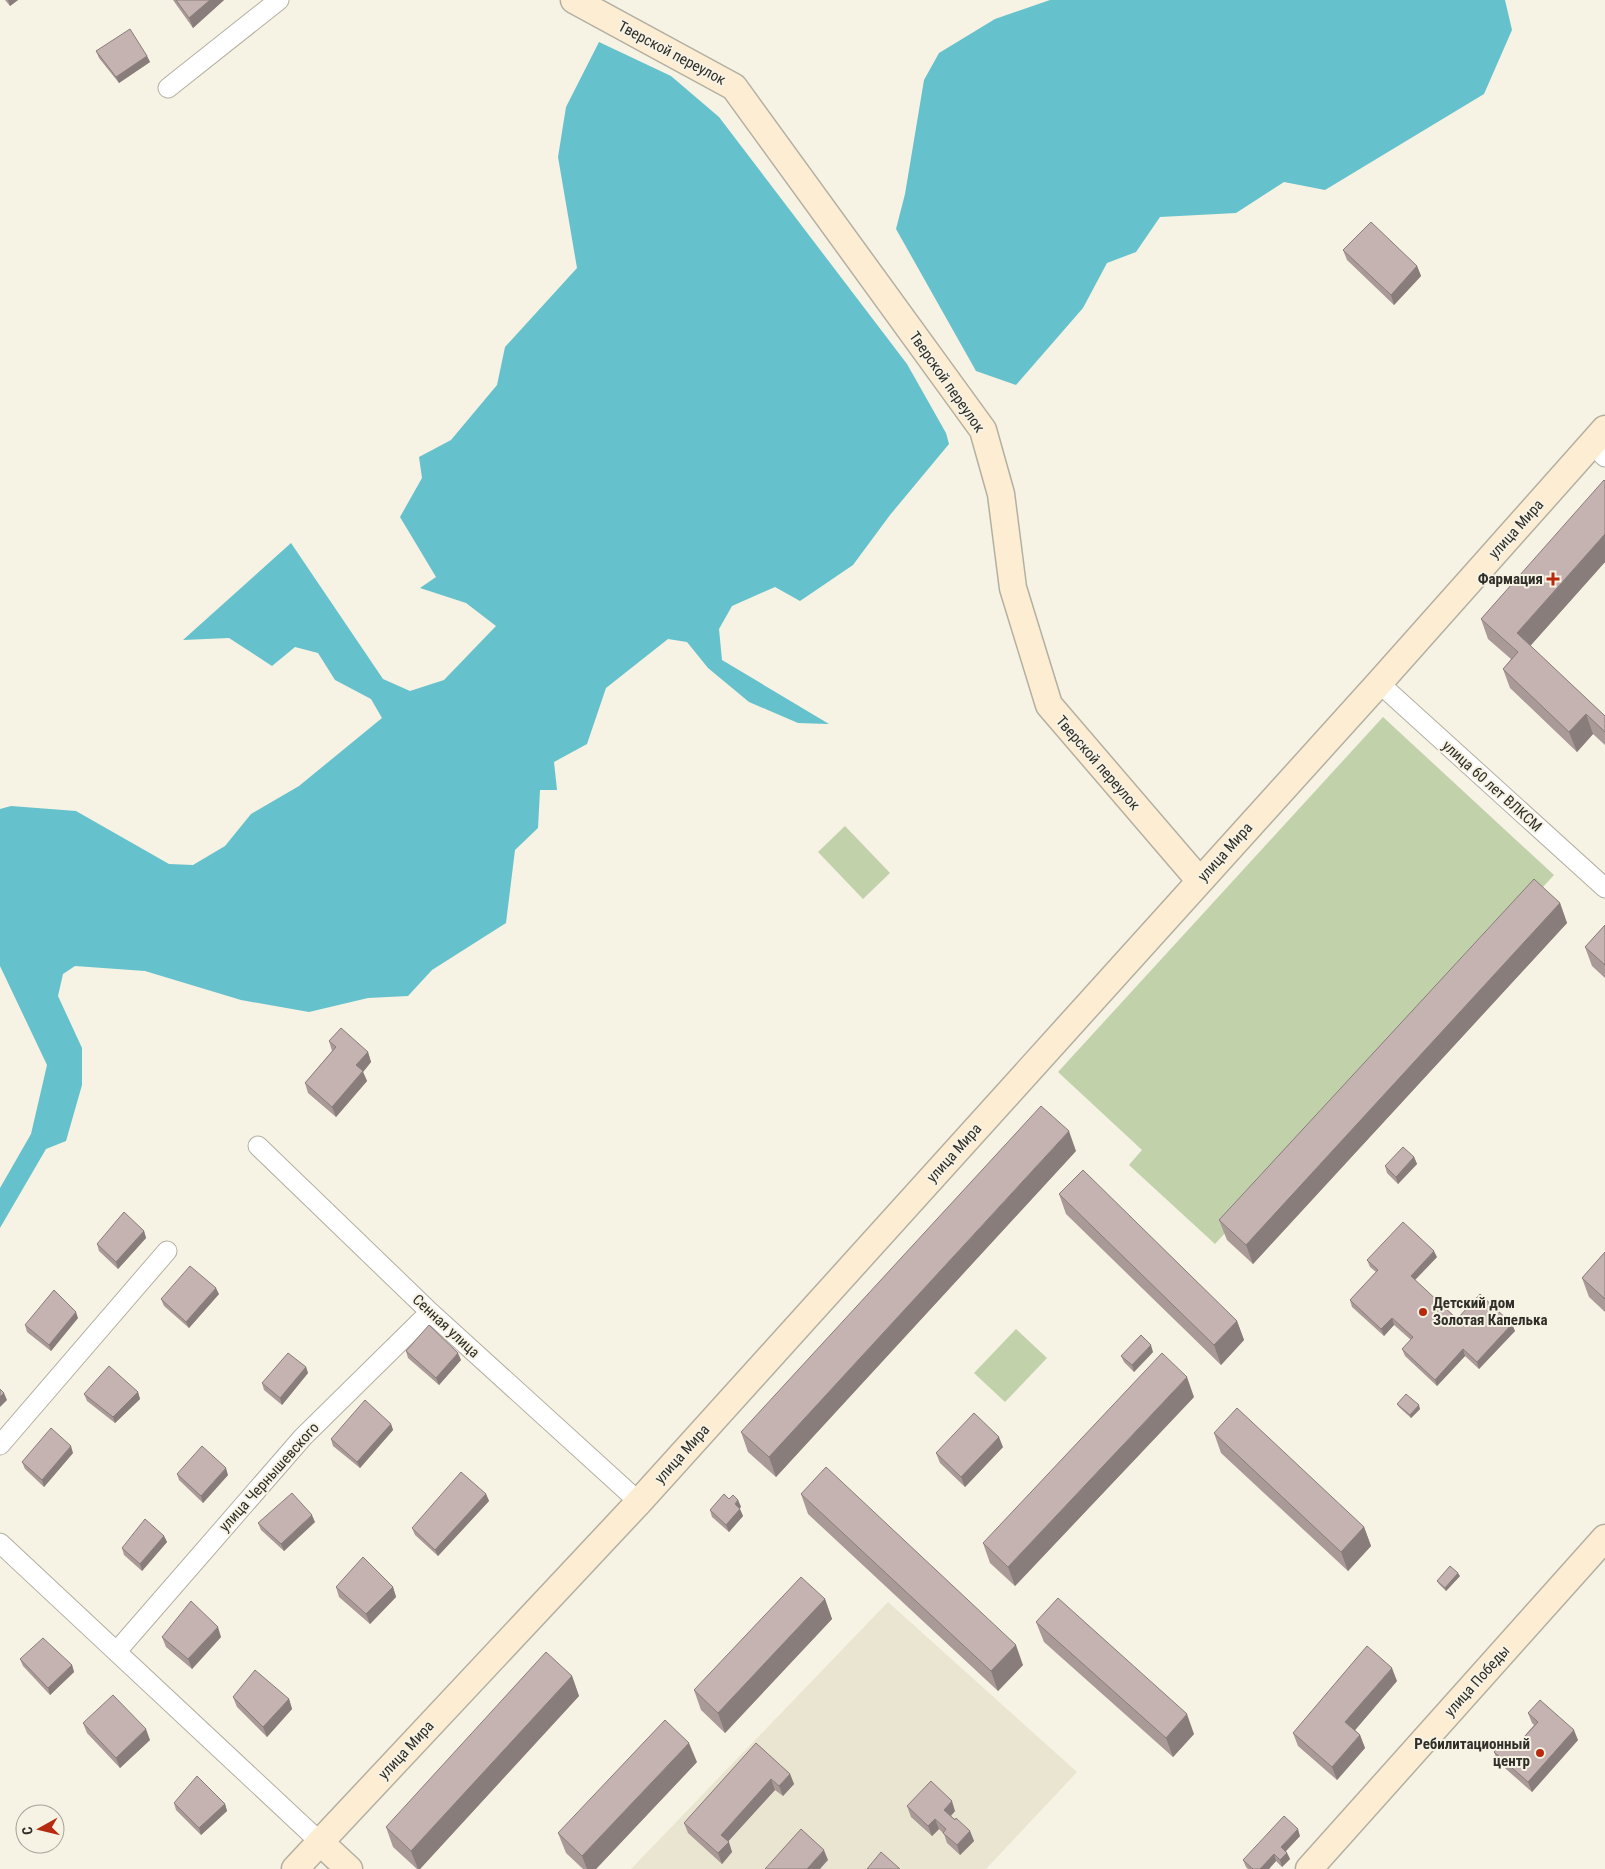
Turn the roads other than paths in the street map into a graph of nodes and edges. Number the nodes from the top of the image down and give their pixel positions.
1 (279, 0) edge
2 (574, 0) edge
3 (168, 88) dead end
4 (1601, 444) edge
5 (1379, 683) junction
6 (1200, 881) junction
7 (1605, 888) edge
8 (258, 1146) dead end
9 (167, 1251) dead end
10 (430, 1312) junction
11 (0, 1445) edge
12 (639, 1502) junction
13 (1605, 1538) edge
14 (0, 1543) edge
15 (118, 1652) junction
16 (320, 1842) junction
17 (295, 1869) edge
18 (350, 1869) edge
19 (1309, 1869) edge

1 - 3 street
2 - 6 street, Тверской переулок
4 - 5 street, улица Мира
5 - 6 street, улица Мира
5 - 7 street, улица 60 лет ВЛКСМ
6 - 12 street, улица Мира
8 - 10 street, Сенная улица
9 - 11 street
10 - 12 street, Сенная улица
10 - 15 street, улица Чернышевского
12 - 16 street, улица Мира
13 - 19 street, улица Победы
14 - 15 street
15 - 16 street
16 - 17 street, улица Мира
16 - 18 street

